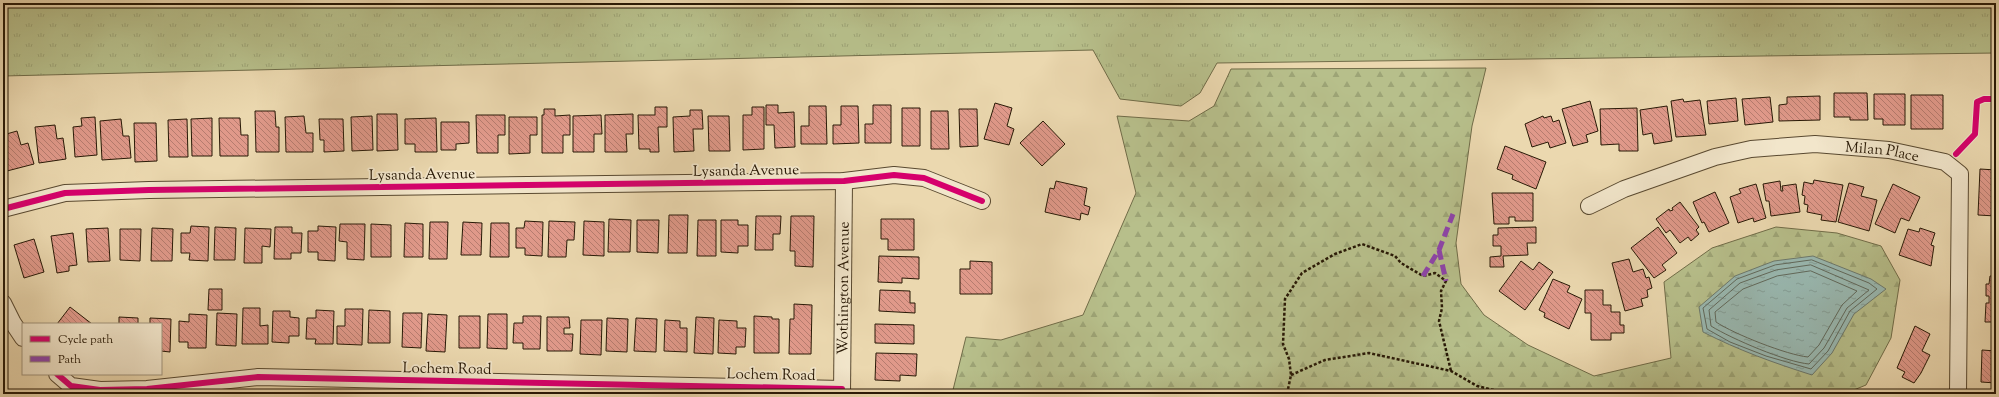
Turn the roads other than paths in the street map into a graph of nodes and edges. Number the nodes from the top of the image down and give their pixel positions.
1 (844, 181) junction
2 (982, 201) dead end
3 (1589, 206) dead end
4 (3, 209) edge
5 (3, 303) edge
6 (22, 336) edge
7 (58, 375) edge
8 (842, 391) edge
9 (1958, 394) edge

1 - 2 street, Lysanda Avenue
1 - 4 street, Lysanda Avenue
1 - 8 street, Wothington Avenue
3 - 9 street, Milan Place
5 - 6 street
7 - 8 street, Lochem Road

